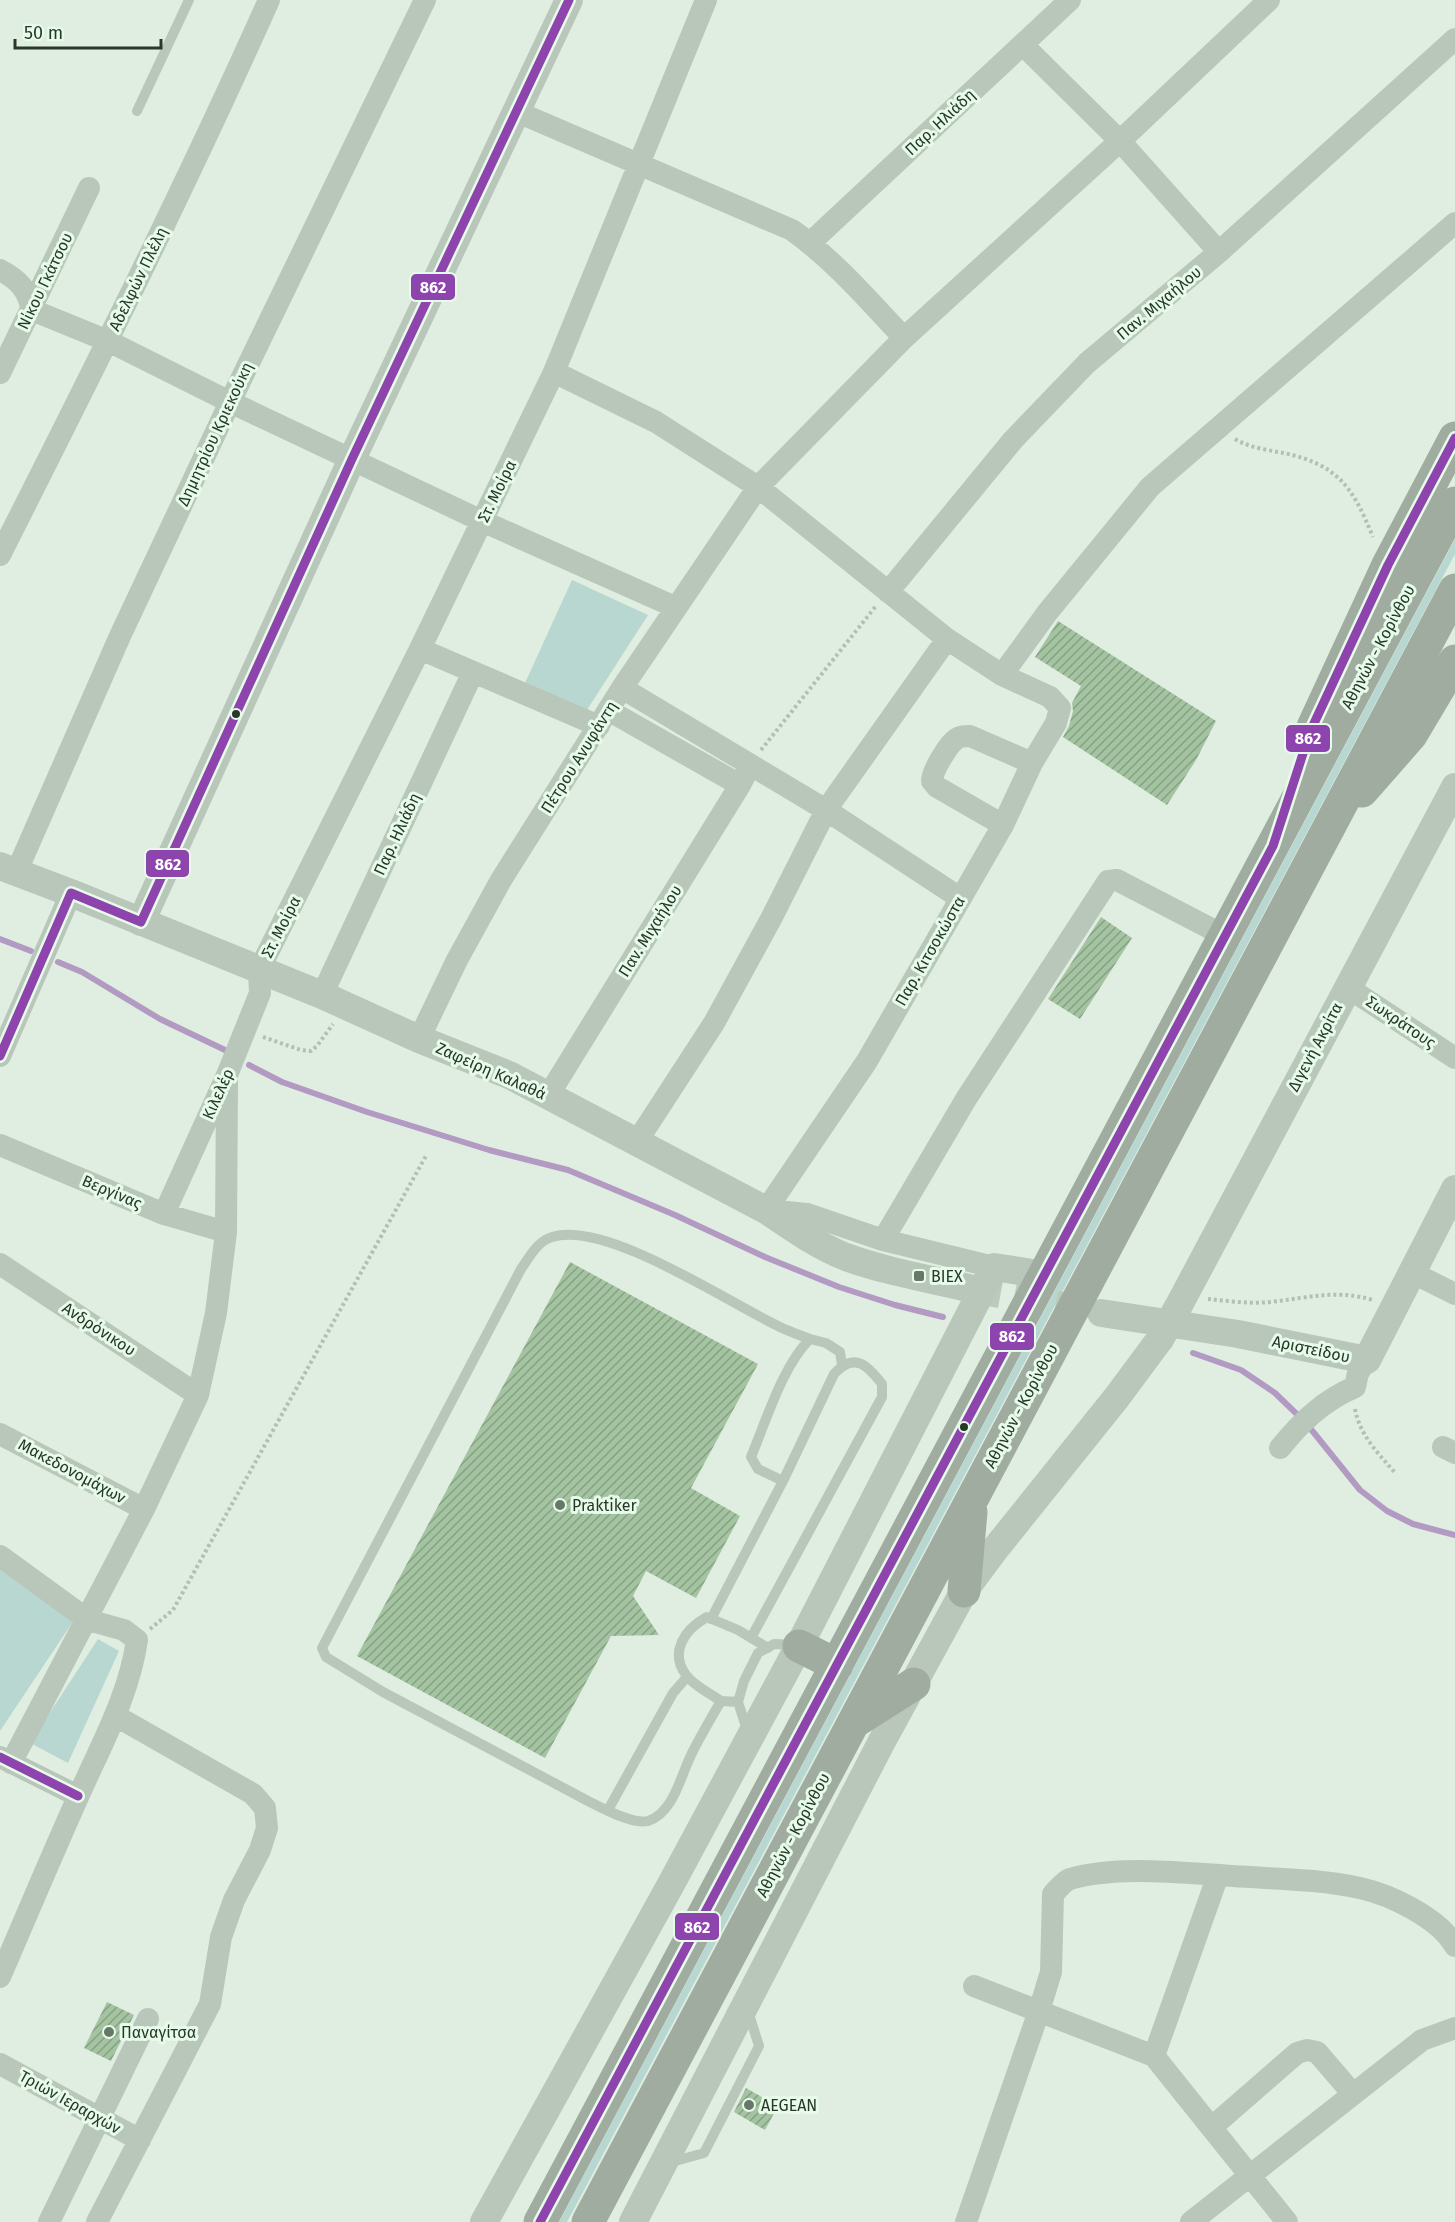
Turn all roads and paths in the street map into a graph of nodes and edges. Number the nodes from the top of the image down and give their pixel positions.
1 (189, 0) edge
2 (269, 0) edge
3 (425, 0) edge
4 (569, 0) edge
5 (706, 0) edge
6 (1070, 0) edge
7 (1269, 0) edge
8 (1454, 41) edge
9 (1023, 45) junction
10 (137, 111) dead end
11 (515, 111) junction
12 (1120, 141) junction
13 (639, 165) junction
14 (89, 188) dead end
15 (1455, 223) edge
16 (810, 243) junction
17 (1219, 252) junction
18 (0, 270) edge
19 (32, 310) junction
20 (904, 338) junction
21 (108, 342) junction
22 (554, 372) junction
23 (0, 373) edge
24 (230, 402) junction
25 (1217, 428) junction
26 (1455, 438) edge
27 (352, 459) junction
28 (758, 487) junction
29 (1455, 503) edge
30 (482, 521) junction
31 (0, 555) edge
32 (1388, 565) junction
33 (1455, 590) edge
34 (888, 592) junction
35 (675, 607) junction
36 (946, 639) junction
37 (420, 649) junction
38 (1455, 661) edge
39 (473, 672) junction
40 (1002, 675) junction
41 (622, 688) junction
42 (604, 718) junction
43 (1032, 763) junction
44 (745, 775) junction
45 (1455, 787) edge
46 (826, 810) junction
47 (1003, 825) junction
48 (1323, 837) junction
49 (1273, 846) junction
50 (8, 870) edge
51 (71, 893) junction
52 (960, 898) junction
53 (141, 922) junction
54 (1225, 936) junction
55 (259, 970) junction
56 (1347, 987) junction
57 (333, 1000) junction
58 (245, 1030) junction
59 (419, 1039) junction
60 (0, 1056) edge
61 (1455, 1058) edge
62 (227, 1074) junction
63 (549, 1096) junction
64 (636, 1143) junction
65 (0, 1145) edge
66 (427, 1154) dead end
67 (1455, 1189) edge
68 (766, 1210) junction
69 (164, 1214) junction
70 (226, 1232) junction
71 (883, 1240) junction
72 (0, 1264) edge
73 (994, 1267) junction
74 (1413, 1273) junction
75 (1045, 1275) junction
76 (973, 1289) tunnel mouth
77 (1455, 1294) edge
78 (1180, 1302) junction
79 (1394, 1305) junction
80 (1101, 1313) tunnel mouth
81 (810, 1339) junction
82 (1367, 1360) junction
83 (842, 1365) junction
84 (1355, 1387) junction
85 (198, 1395) junction
86 (0, 1434) edge
87 (1286, 1440) dead end
88 (1396, 1474) dead end
89 (783, 1481) junction
90 (973, 1497) junction
91 (144, 1509) junction
92 (0, 1556) edge
93 (964, 1591) junction
94 (711, 1619) junction
95 (88, 1620) junction
96 (751, 1638) junction
97 (137, 1640) junction
98 (784, 1647) junction
99 (837, 1665) junction
100 (687, 1677) junction
101 (914, 1683) junction
102 (721, 1701) junction
103 (738, 1702) junction
104 (116, 1716) junction
105 (853, 1723) junction
106 (750, 1738) junction
107 (6, 1760) edge
108 (78, 1796) junction
109 (608, 1810) junction
110 (1218, 1875) junction
111 (1455, 1946) edge
112 (0, 1977) edge
113 (974, 1986) dead end
114 (1040, 2011) junction
115 (148, 2019) dead end
116 (1455, 2028) edge
117 (1154, 2056) junction
118 (0, 2064) edge
119 (1353, 2094) junction
120 (99, 2119) junction
121 (1212, 2127) junction
122 (140, 2140) junction
123 (1250, 2176) junction
124 (49, 2222) edge
125 (97, 2222) edge
126 (484, 2222) edge
127 (540, 2222) edge
128 (588, 2222) edge
129 (633, 2222) edge
130 (966, 2222) edge
131 (1191, 2222) edge
132 (1287, 2222) edge

1 - 10 lane
2 - 21 street, Αδελφών Πλέλη
3 - 24 street, Δημητρίου Κριεκούκη
4 - 11 street
5 - 13 street, Στ. Μοίρα
6 - 9 street, Παρ. Ηλιάδη
7 - 12 street, Πέτρου Ανυφάντη
8 - 17 street, Παν. Μιχαήλου
9 - 12 street
9 - 16 street, Παρ. Ηλιάδη
11 - 13 street
11 - 27 street
12 - 17 street
12 - 20 street, Πέτρου Ανυφάντη
13 - 16 street
13 - 22 street, Στ. Μοίρα
14 - 19 street, Νίκου Γκάτσου
15 - 25 street
16 - 20 street
17 - 34 street, Παν. Μιχαήλου
18 - 19 street
19 - 21 street
19 - 23 street, Νίκου Γκάτσου
20 - 28 street, Πέτρου Ανυφάντη
21 - 24 street
21 - 31 street, Αδελφών Πλέλη
22 - 28 street
22 - 30 street, Στ. Μοίρα
24 - 27 street
24 - 50 street, Δημητρίου Κριεκούκη
25 - 32 path
25 - 40 street
26 - 32 highway
27 - 30 street
27 - 53 street
28 - 34 street
28 - 35 street, Πέτρου Ανυφάντη
29 - 49 highway, Αθηνών - Κορίνθου
30 - 35 street
30 - 37 street, Στ. Μοίρα
32 - 49 highway
33 - 48 highway, Αθηνών - Κορίνθου
34 - 36 street
34 - 44 path
35 - 41 street, Πέτρου Ανυφάντη
36 - 40 street
36 - 46 street
37 - 39 street
37 - 55 street, Στ. Μοίρα
38 - 48 highway
39 - 42 street
39 - 57 street, Παρ. Ηλιάδη
40 - 43 street, Παρ. Κιτσοκώστα
41 - 42 street, Πέτρου Ανυφάντη
41 - 44 street
42 - 44 street
42 - 59 street, Πέτρου Ανυφάντη
43 - 47 street, Παρ. Κιτσοκώστα
43 - 47 street
44 - 46 street
44 - 63 street, Παν. Μιχαήλου
45 - 56 street, Διγενή Ακρίτα
46 - 52 street
46 - 64 street
47 - 52 street, Παρ. Κιτσοκώστα
48 - 90 highway, Αθηνών - Κορίνθου
49 - 54 highway, Αθηνών - Κορίνθου
50 - 51 street, Ζαφείρη Καλαθά
51 - 53 street, Ζαφείρη Καλαθά
51 - 60 street
52 - 68 street, Παρ. Κιτσοκώστα
53 - 55 street, Ζαφείρη Καλαθά
54 - 71 street
54 - 75 highway, Αθηνών - Κορίνθου
55 - 57 street, Ζαφείρη Καλαθά
55 - 58 street, Κιλελέρ
56 - 61 street, Σωκράτους
56 - 78 street, Διγενή Ακρίτα
57 - 58 path
57 - 59 street, Ζαφείρη Καλαθά
58 - 62 street, Κιλελέρ
59 - 63 street, Ζαφείρη Καλαθά
62 - 69 street, Κιλελέρ
62 - 70 street
63 - 64 street, Ζαφείρη Καλαθά
64 - 68 street, Ζαφείρη Καλαθά
65 - 69 street, Βεργίνας
66 - 97 path
67 - 74 street, Αριστείδου
68 - 71 street
68 - 76 street, Ζαφείρη Καλαθά
69 - 70 street, Βεργίνας
70 - 85 street
71 - 73 street
72 - 85 street, Ανδρόνικου
73 - 75 street
73 - 98 street
74 - 77 street
74 - 79 street, Αριστείδου
75 - 99 highway, Αθηνών - Κορίνθου
78 - 79 path
78 - 93 street, Διγενή Ακρίτα, bridge
79 - 82 street, Αριστείδου
80 - 82 street, Αριστείδου
81 - 83 lane
81 - 89 lane
81 - 109 lane
82 - 84 street
83 - 89 lane
83 - 96 lane
84 - 87 street
84 - 88 path
85 - 91 street
86 - 91 street, Μακεδονομάχων
89 - 94 lane
90 - 93 highway
90 - 105 highway, Αθηνών - Κορίνθου
91 - 95 street
92 - 95 street
93 - 101 street, Διγενή Ακρίτα
94 - 96 lane
94 - 100 lane
95 - 97 street
95 - 107 street
96 - 98 lane
97 - 104 street
98 - 99 highway
98 - 103 lane
98 - 106 street
99 - 127 highway, Αθηνών - Κορίνθου
100 - 102 lane
100 - 109 lane
101 - 105 highway
101 - 129 street, Διγενή Ακρίτα
102 - 103 lane
102 - 109 lane
103 - 106 lane
104 - 108 street
104 - 122 street
105 - 128 highway, Αθηνών - Κορίνθου
106 - 126 street
107 - 108 street
108 - 112 street
110 - 111 street
110 - 114 street
110 - 117 street
113 - 114 street
114 - 117 street
114 - 130 street
115 - 120 street
116 - 119 street
117 - 121 street
118 - 120 street, Τριών Ιεραρχών
119 - 121 street
119 - 123 street
120 - 122 street, Τριών Ιεραρχών
120 - 124 street
121 - 123 street
122 - 125 street
123 - 131 street
123 - 132 street

